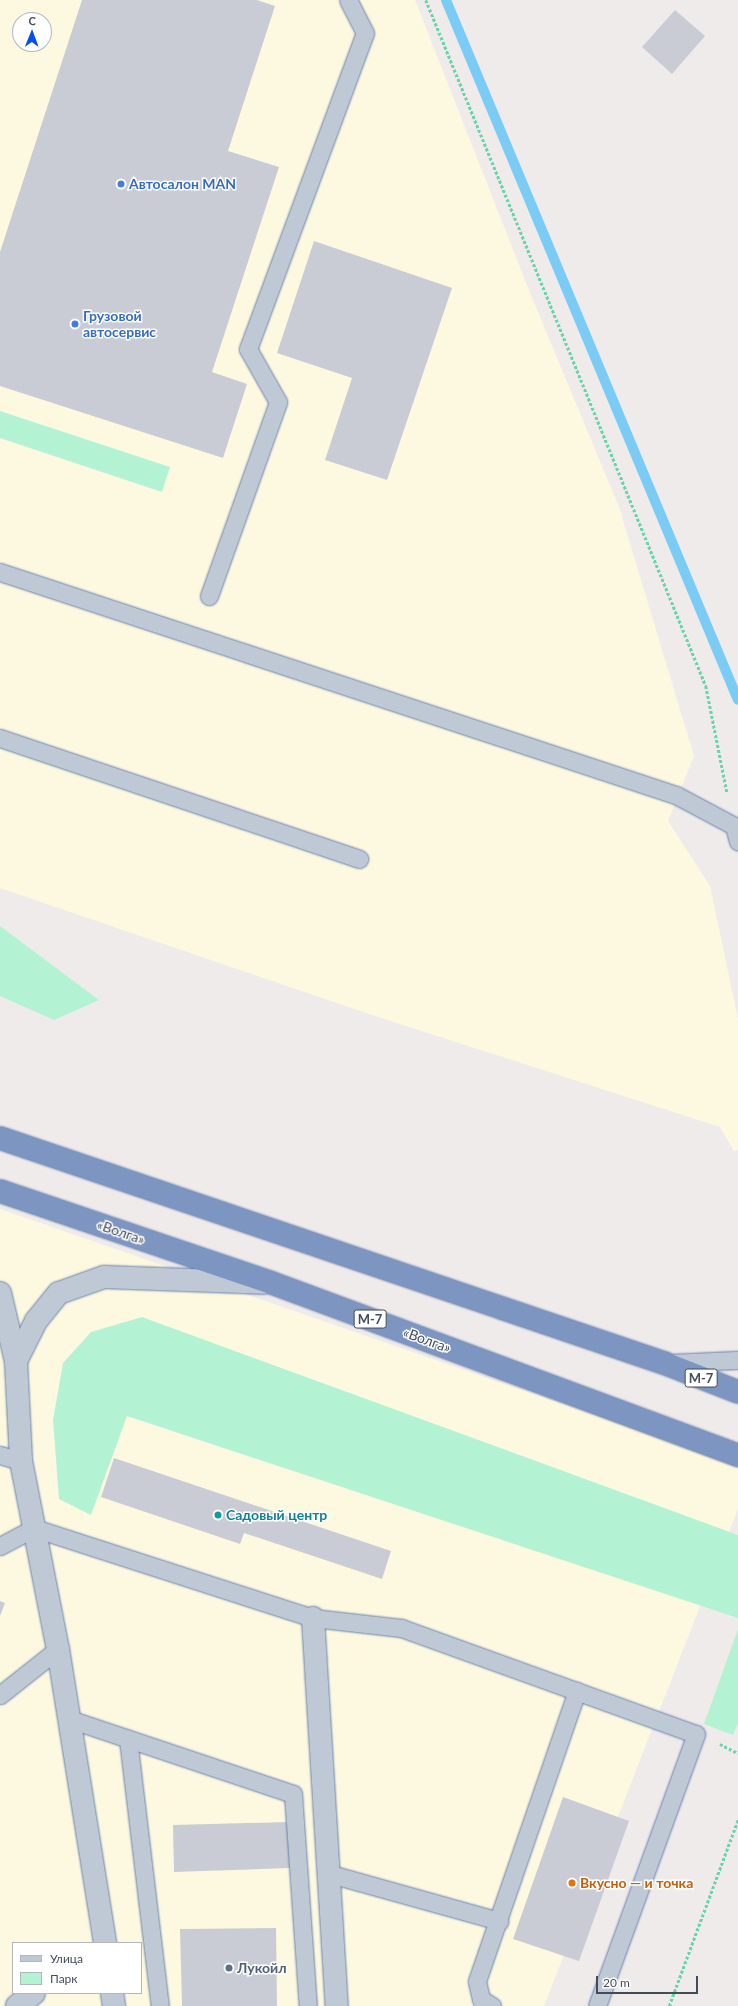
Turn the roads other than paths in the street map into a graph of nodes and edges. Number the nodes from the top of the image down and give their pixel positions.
1 (348, 0) edge
2 (0, 572) edge
3 (209, 596) dead end
4 (0, 738) edge
5 (736, 834) edge
6 (359, 859) dead end
7 (0, 1138) edge
8 (0, 1191) edge
9 (272, 1283) junction
10 (0, 1293) edge
11 (738, 1360) edge
12 (16, 1361) junction
13 (664, 1363) junction
14 (738, 1392) edge
15 (0, 1455) edge
16 (738, 1455) edge
17 (21, 1461) junction
18 (34, 1528) junction
19 (0, 1546) edge
20 (313, 1618) junction
21 (58, 1649) junction
22 (577, 1691) junction
23 (0, 1695) edge
24 (69, 1719) junction
25 (128, 1738) junction
26 (327, 1873) junction
27 (499, 1921) junction
28 (99, 1939) edge
29 (33, 1994) edge
30 (112, 1994) edge
31 (17, 2006) edge
32 (114, 2006) edge
33 (160, 2006) edge
34 (308, 2006) edge
35 (337, 2006) edge
36 (492, 2006) edge
37 (597, 2006) edge

1 - 3 lane
2 - 5 lane
4 - 6 lane
7 - 13 highway, М-7
8 - 9 highway, «Волга» / М-7
9 - 12 street
9 - 16 highway, «Волга» / М-7
10 - 12 street
11 - 13 lane
12 - 17 street
13 - 14 highway, М-7
15 - 17 lane
17 - 18 street
18 - 19 lane
18 - 20 lane
18 - 21 street
20 - 22 lane
20 - 26 street
21 - 23 lane
21 - 24 street
22 - 27 lane
22 - 37 lane
24 - 25 lane
24 - 28 street
25 - 33 lane
25 - 34 lane
26 - 27 lane
26 - 35 street
27 - 36 lane
29 - 31 street
30 - 32 street

